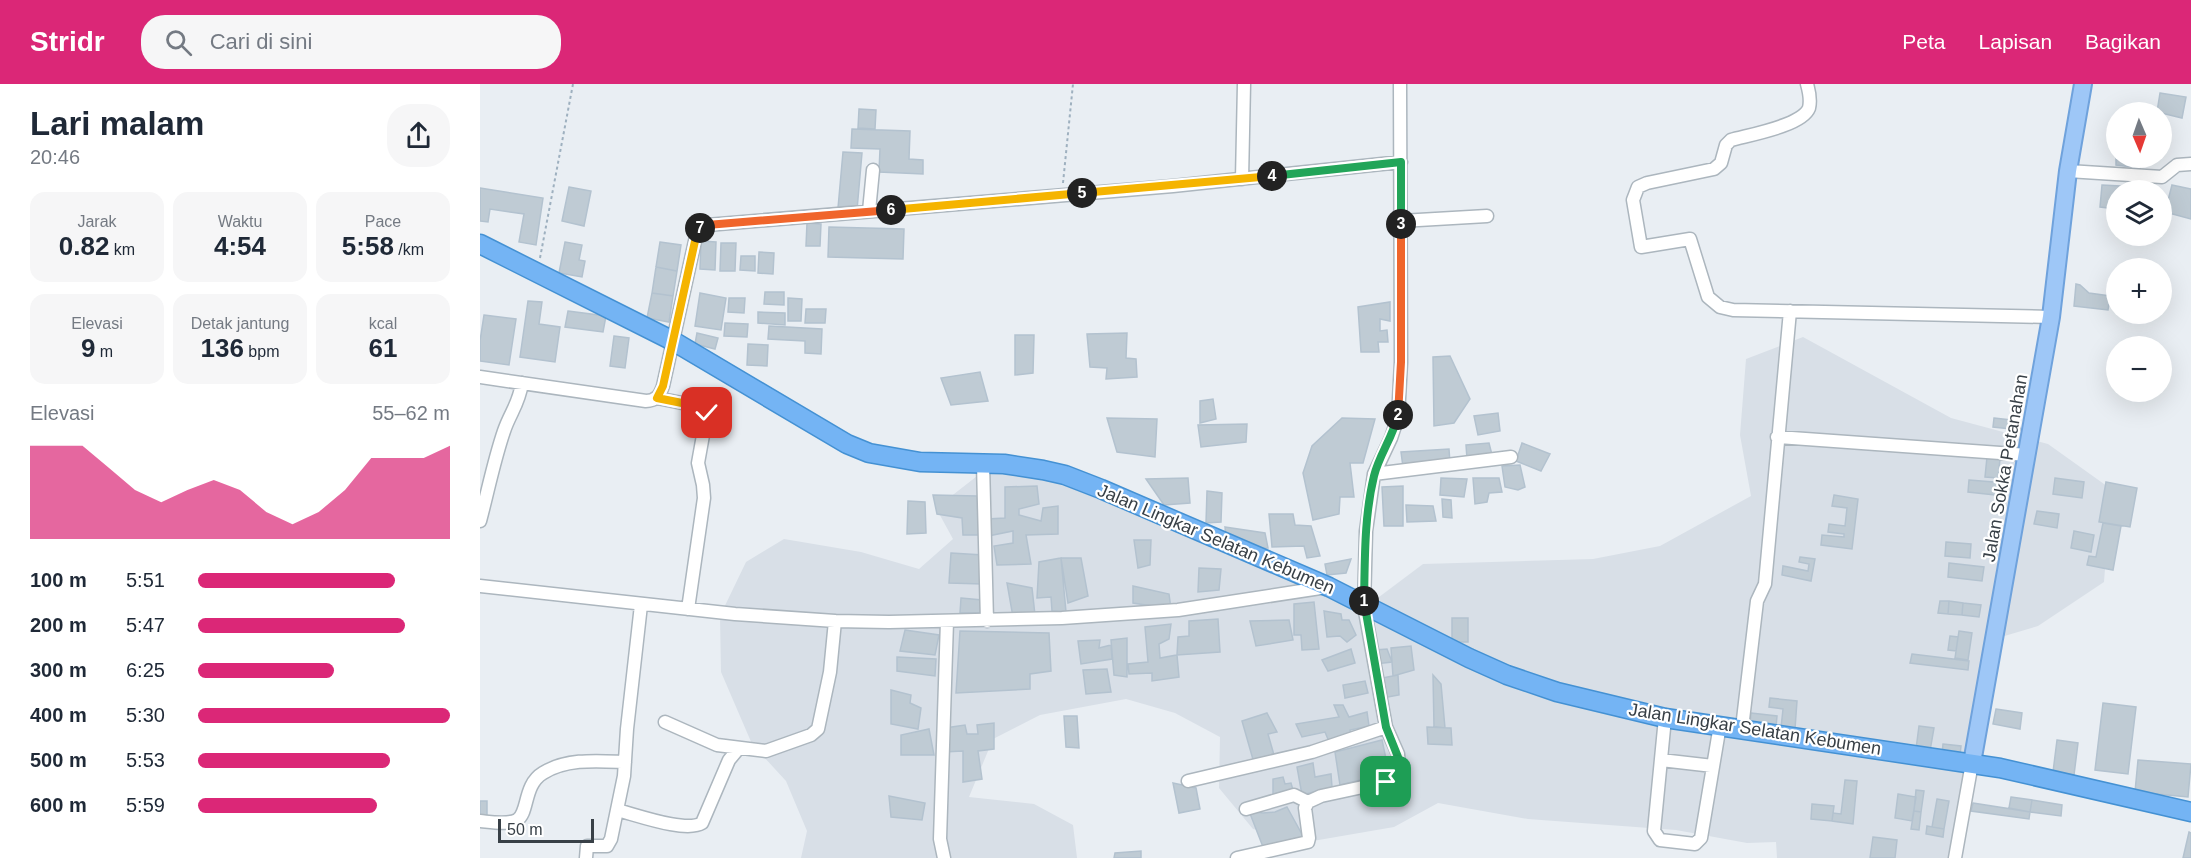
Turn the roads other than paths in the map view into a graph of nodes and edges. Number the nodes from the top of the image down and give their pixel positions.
1 (1244, 84) edge
2 (1400, 84) edge
3 (1807, 84) edge
4 (2083, 84) edge
5 (1401, 162) junction
6 (2191, 164) edge
7 (873, 170) dead end
8 (2068, 171) junction
9 (1242, 179) junction
10 (869, 212) junction
11 (1487, 216) dead end
12 (1401, 221) junction
13 (480, 244) edge
14 (1790, 311) junction
15 (2051, 317) junction
16 (673, 341) junction
17 (480, 377) edge
18 (522, 383) junction
19 (657, 398) junction
20 (1777, 437) junction
21 (2028, 454) junction
22 (1511, 458) dead end
23 (983, 464) junction
24 (1374, 474) junction
25 (480, 521) edge
26 (480, 586) edge
27 (1329, 587) junction
28 (641, 605) junction
29 (1364, 606) junction
30 (688, 609) junction
31 (835, 621) junction
32 (946, 621) junction
33 (987, 621) junction
34 (1665, 718) junction
35 (665, 722) dead end
36 (1720, 725) junction
37 (1386, 727) junction
38 (1742, 729) junction
39 (739, 748) junction
40 (1661, 759) junction
41 (625, 762) junction
42 (1972, 763) junction
43 (1713, 766) junction
44 (1188, 781) dead end
45 (1308, 802) junction
46 (1246, 809) dead end
47 (617, 810) junction
48 (2191, 812) edge
49 (480, 821) edge
50 (586, 858) edge
51 (944, 858) edge
52 (1237, 858) edge
53 (1955, 858) edge

1 - 9 street
2 - 5 street
3 - 14 street
4 - 8 main road, Jalan Sokka Petanahan
5 - 9 street
5 - 12 street
6 - 8 street
7 - 10 street
8 - 15 main road, Jalan Sokka Petanahan
9 - 10 street
10 - 16 street
11 - 12 street
12 - 24 street
13 - 16 highway, Jalan Lingkar Selatan Kebumen
14 - 15 street
14 - 20 street
15 - 21 main road, Jalan Sokka Petanahan
16 - 19 street
16 - 23 highway, Jalan Lingkar Selatan Kebumen
17 - 18 street
18 - 19 street
18 - 25 street
19 - 30 street
20 - 21 street
20 - 38 street
21 - 42 main road, Jalan Sokka Petanahan
22 - 24 street
23 - 27 highway, Jalan Lingkar Selatan Kebumen
23 - 33 street
24 - 29 street
26 - 28 street
27 - 29 highway, Jalan Lingkar Selatan Kebumen
27 - 33 street
28 - 30 street
28 - 41 street
29 - 34 highway, Jalan Lingkar Selatan Kebumen
29 - 37 street
30 - 31 street
31 - 32 street
31 - 39 street
32 - 33 street
32 - 51 street
34 - 36 highway, Jalan Lingkar Selatan Kebumen
34 - 40 street
35 - 39 street
36 - 38 highway, Jalan Lingkar Selatan Kebumen
36 - 43 street
37 - 44 street
37 - 45 street
38 - 42 highway, Jalan Lingkar Selatan Kebumen
39 - 47 street
40 - 43 street
40 - 43 street
41 - 47 street
41 - 49 street
42 - 48 highway, Jalan Lingkar Selatan Kebumen
42 - 53 street, Jalan Sokka Petanahan
45 - 46 street
45 - 52 street
47 - 50 street

